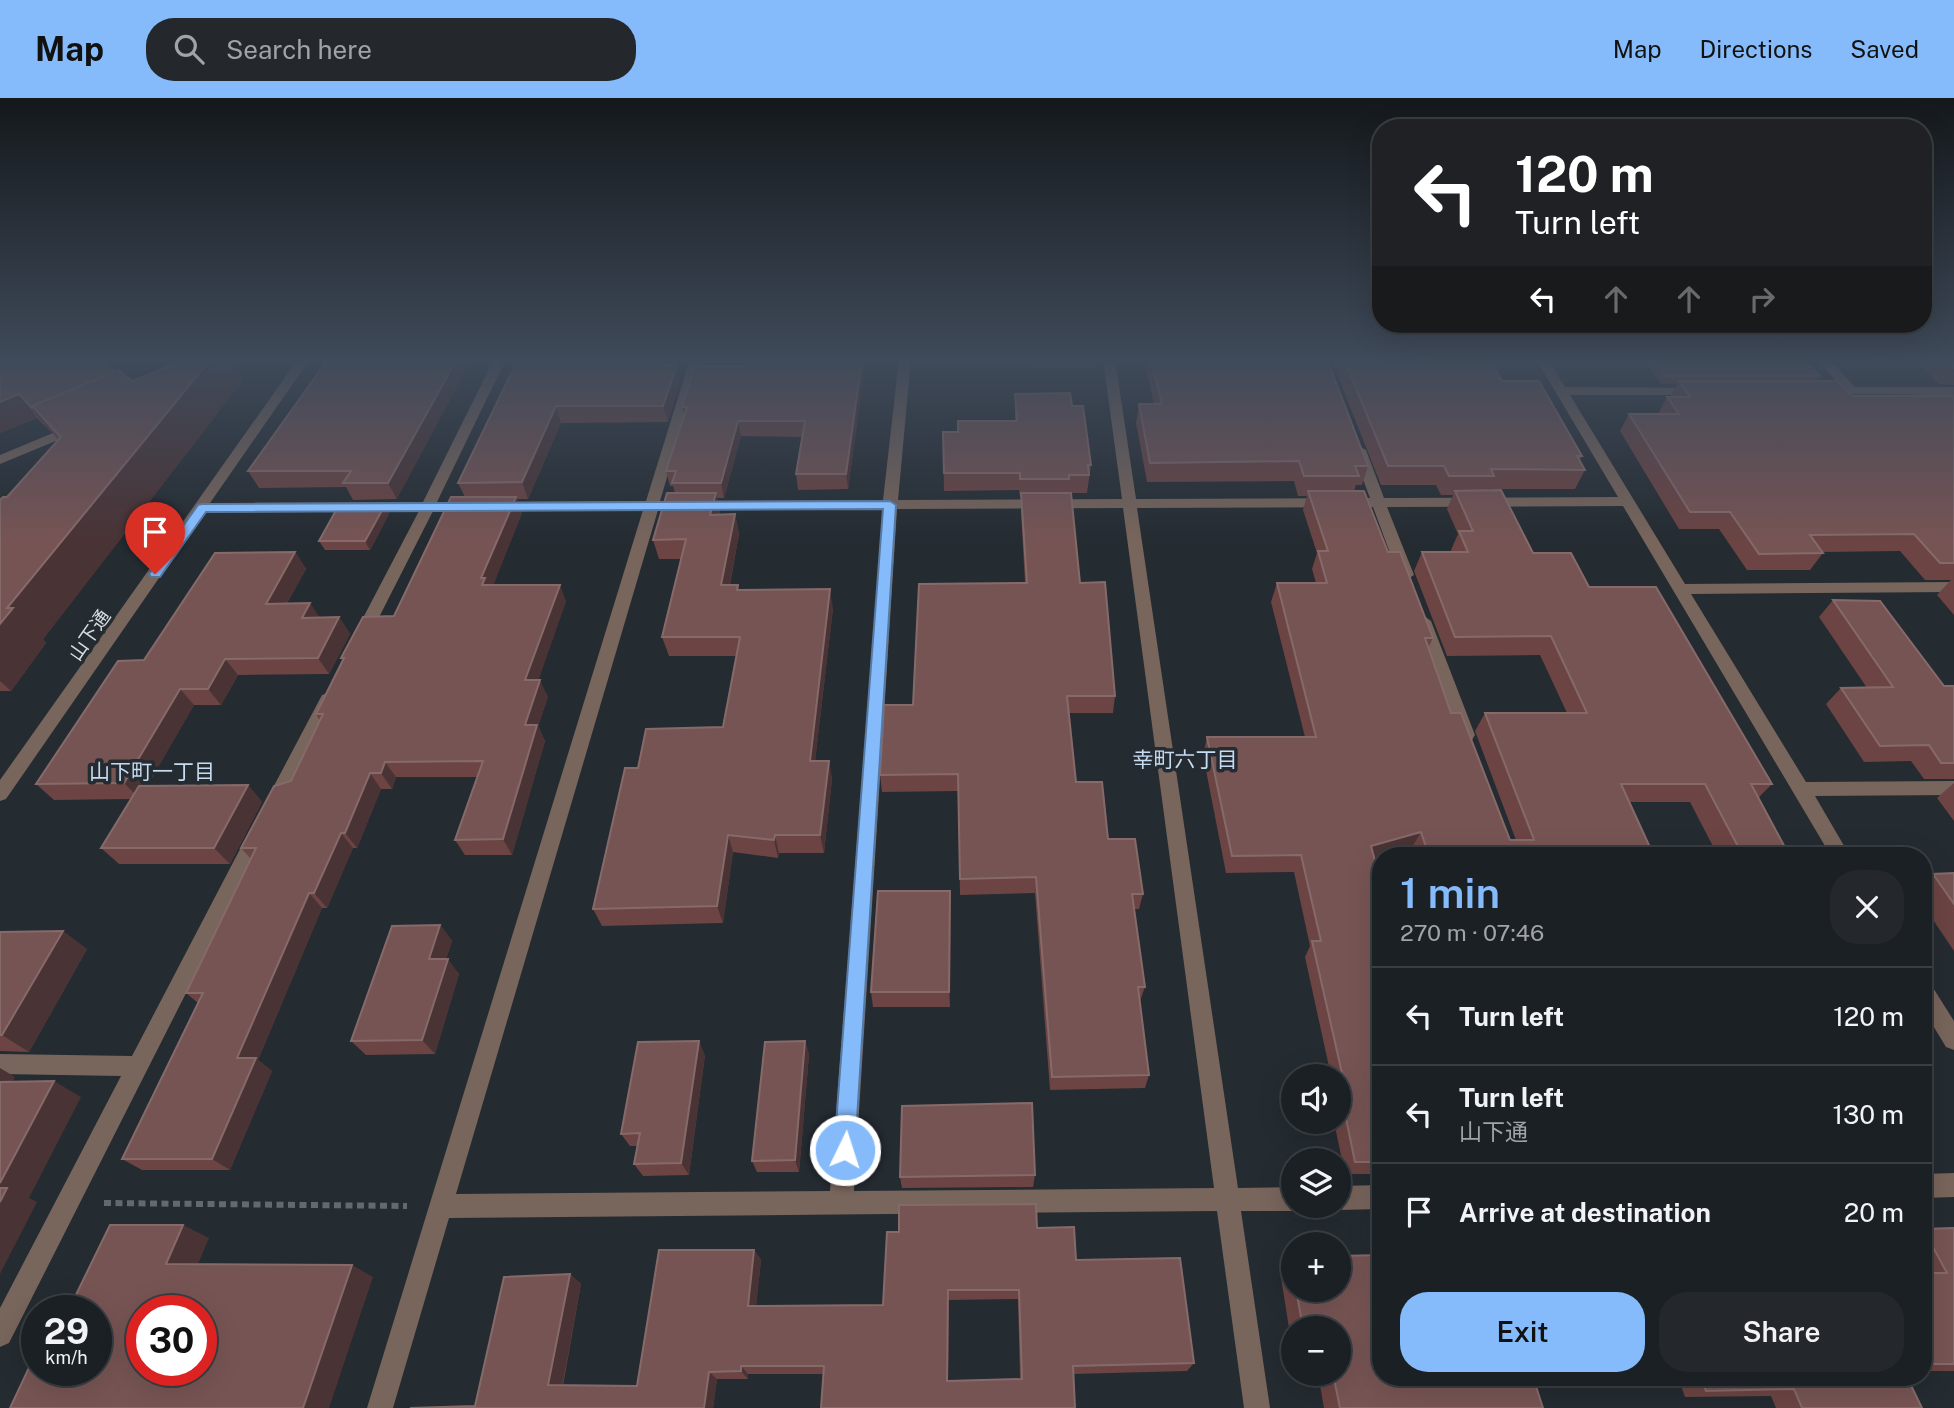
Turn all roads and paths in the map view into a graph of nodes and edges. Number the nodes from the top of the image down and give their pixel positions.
1 (262, 420) edge
2 (470, 420) edge
3 (677, 420) edge
4 (899, 420) edge
5 (1118, 420) edge
6 (1579, 420) edge
7 (88, 423) edge
8 (1352, 431) edge
9 (0, 460) edge
10 (1629, 501) junction
11 (1379, 503) junction
12 (429, 505) junction
13 (650, 505) junction
14 (890, 505) junction
15 (1131, 505) junction
16 (202, 508) junction
17 (1954, 587) edge
18 (1681, 589) junction
19 (353, 652) edge
20 (334, 688) edge
21 (1472, 751) edge
22 (1954, 788) edge
23 (1801, 789) junction
24 (0, 794) edge
25 (1836, 847) edge
26 (1932, 1005) edge
27 (1954, 1040) edge
28 (0, 1064) edge
29 (136, 1066) junction
30 (1954, 1185) edge
31 (1932, 1186) edge
32 (1372, 1197) edge
33 (1351, 1198) edge
34 (1281, 1199) edge
35 (1229, 1200) junction
36 (66, 1203) junction
37 (841, 1204) junction
38 (439, 1206) junction
39 (0, 1334) edge
40 (380, 1408) edge
41 (1257, 1408) edge

1 - 16 street, 山下通
2 - 12 street
3 - 13 street
4 - 14 street
5 - 15 street
6 - 10 street
7 - 9 street
8 - 11 street
10 - 11 street
10 - 18 street
11 - 15 street
11 - 21 street
12 - 13 street
12 - 16 street
12 - 19 street
13 - 14 street
13 - 38 street
14 - 15 street
14 - 37 street
15 - 35 street
16 - 24 street, 山下通
17 - 18 street
18 - 23 street
20 - 29 street
22 - 23 street
23 - 25 street
26 - 27 street
28 - 29 street
29 - 36 street
30 - 31 street
32 - 33 street
34 - 35 street
35 - 37 street
35 - 41 street
36 - 38 path
36 - 39 street
37 - 38 street
38 - 40 street

